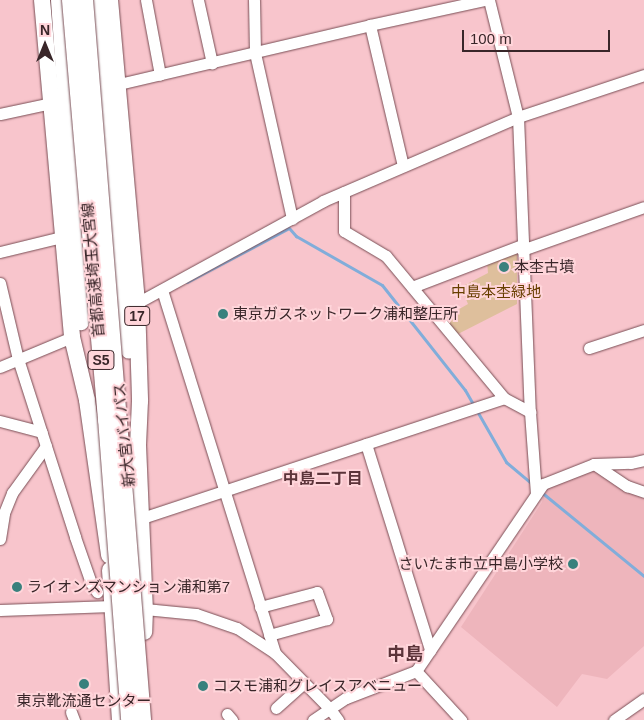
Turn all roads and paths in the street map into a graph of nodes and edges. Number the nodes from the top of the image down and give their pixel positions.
1 (42, 0) edge
2 (59, 0) edge
3 (70, 0) edge
4 (74, 0) edge
5 (84, 0) edge
6 (97, 0) edge
7 (110, 0) edge
8 (146, 0) edge
9 (198, 0) edge
10 (254, 0) edge
11 (485, 0) edge
12 (489, 0) edge
13 (370, 25) junction
14 (255, 52) junction
15 (212, 63) junction
16 (160, 75) junction
17 (644, 75) edge
18 (120, 84) junction
19 (51, 103) junction
20 (0, 114) edge
21 (518, 118) junction
22 (403, 166) junction
23 (344, 192) junction
24 (644, 207) edge
25 (292, 219) junction
26 (62, 237) junction
27 (522, 248) junction
28 (0, 252) edge
29 (0, 283) edge
30 (412, 287) junction
31 (162, 290) junction
32 (137, 303) junction
33 (644, 330) edge
34 (77, 331) junction
35 (589, 348) dead end
36 (18, 359) junction
37 (0, 367) edge
38 (504, 398) junction
39 (530, 412) junction
40 (0, 421) edge
41 (42, 432) junction
42 (366, 444) junction
43 (138, 445) junction
44 (46, 446) junction
45 (644, 460) edge
46 (594, 464) junction
47 (224, 491) junction
48 (644, 492) edge
49 (0, 493) edge
50 (12, 493) junction
51 (536, 494) junction
52 (142, 518) junction
53 (0, 539) edge
54 (109, 555) junction
55 (98, 592) dead end
56 (112, 606) junction
57 (260, 607) junction
58 (145, 609) junction
59 (0, 610) edge
60 (144, 632) junction
61 (269, 635) junction
62 (430, 650) junction
63 (275, 653) junction
64 (416, 671) junction
65 (304, 683) junction
66 (644, 699) edge
67 (276, 708) dead end
68 (330, 709) junction
69 (120, 720) edge
70 (129, 720) edge
71 (143, 720) edge
72 (151, 720) edge
73 (313, 720) edge
74 (338, 720) edge
75 (461, 720) edge
76 (614, 720) edge

1 - 19 highway
2 - 34 highway
3 - 70 highway, 首都高速埼玉大宮線 / S5, bridge
4 - 54 highway, 新大宮バイパス
5 - 60 highway, 新大宮バイパス / 17
5 - 71 highway, 首都高速埼玉大宮線 / S5, bridge
6 - 43 highway
7 - 18 highway, 17
8 - 16 street
9 - 15 street
10 - 14 street
11 - 13 street
12 - 21 street
13 - 14 street
13 - 22 street
14 - 15 street
14 - 25 street
15 - 16 street
16 - 18 street
17 - 21 street
18 - 32 highway, 17
19 - 20 street
19 - 26 highway
21 - 22 street
21 - 27 street
22 - 23 street
23 - 25 street
23 - 30 street
24 - 27 street
25 - 31 street
26 - 28 street
26 - 34 highway
27 - 30 street
27 - 39 street
29 - 36 street
30 - 38 street
31 - 32 street
31 - 47 street
32 - 43 highway, 17
33 - 35 street
34 - 36 street
34 - 54 highway
36 - 37 street
36 - 41 street
38 - 39 street
38 - 42 street
39 - 51 street
40 - 41 street
41 - 44 street
42 - 47 street
42 - 62 street
43 - 52 highway, 17
44 - 50 street
44 - 55 street
45 - 46 street
46 - 48 street
46 - 51 street
47 - 52 street
47 - 57 street
49 - 50 street
50 - 53 street
51 - 62 street
52 - 58 highway, 17
54 - 56 highway, 新大宮バイパス
56 - 59 street
56 - 69 highway, 新大宮バイパス
57 - 61 street
57 - 61 street
58 - 60 highway, 17
58 - 63 street
60 - 72 highway, 新大宮バイパス / 17
61 - 63 street
62 - 64 street
63 - 65 street
64 - 68 street
64 - 75 street
65 - 67 street
65 - 68 street
66 - 76 street
68 - 73 street
68 - 74 street

